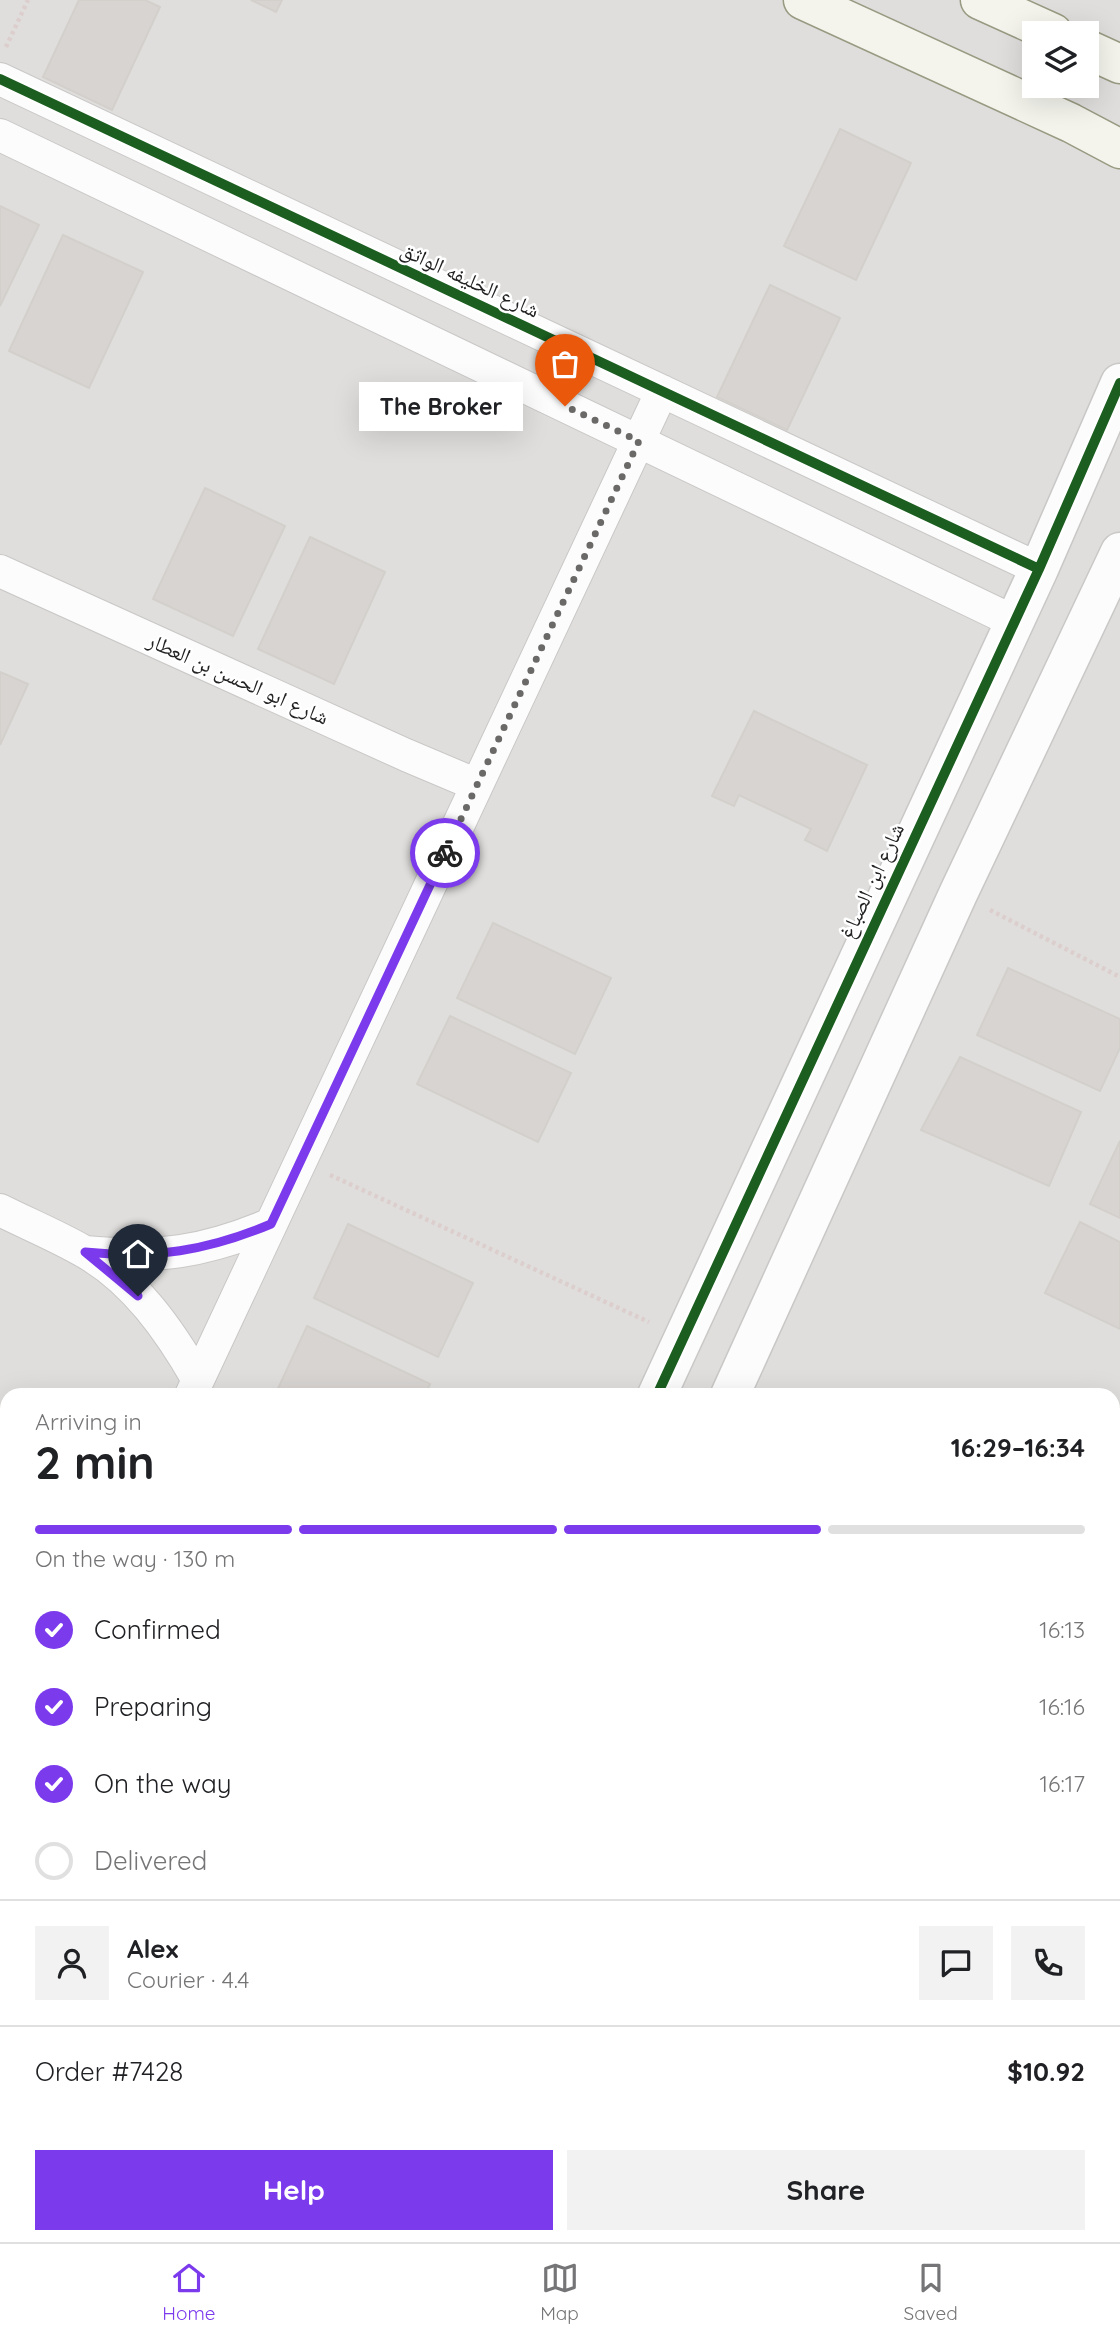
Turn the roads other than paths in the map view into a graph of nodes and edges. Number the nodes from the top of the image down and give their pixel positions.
1 (803, 0) edge
2 (980, 0) edge
3 (1026, 21) edge
4 (1099, 54) edge
5 (3, 64) edge
6 (1120, 64) edge
7 (0, 135) edge
8 (1120, 149) edge
9 (1120, 383) edge
10 (662, 391) junction
11 (639, 441) junction
12 (1120, 552) edge
13 (1038, 569) junction
14 (0, 571) edge
15 (1013, 621) junction
16 (477, 785) junction
17 (0, 1210) edge
18 (271, 1224) junction
19 (85, 1252) junction
20 (194, 1387) edge
21 (660, 1388) edge
22 (733, 1388) edge

1 - 8 main road
2 - 3 main road
4 - 6 main road
5 - 10 street, شارع الخليفه الواثق
7 - 11 street
9 - 13 street, شارع ابن الصباغ
10 - 11 street
10 - 13 street, شارع الخليفه الواثق
11 - 15 street
11 - 16 street
12 - 22 street
13 - 15 street, شارع ابن الصباغ
14 - 16 street, شارع ابو الحسن بن العطار
15 - 21 street, شارع ابن الصباغ
16 - 18 street
17 - 19 street
18 - 19 street
18 - 20 street
19 - 20 street

